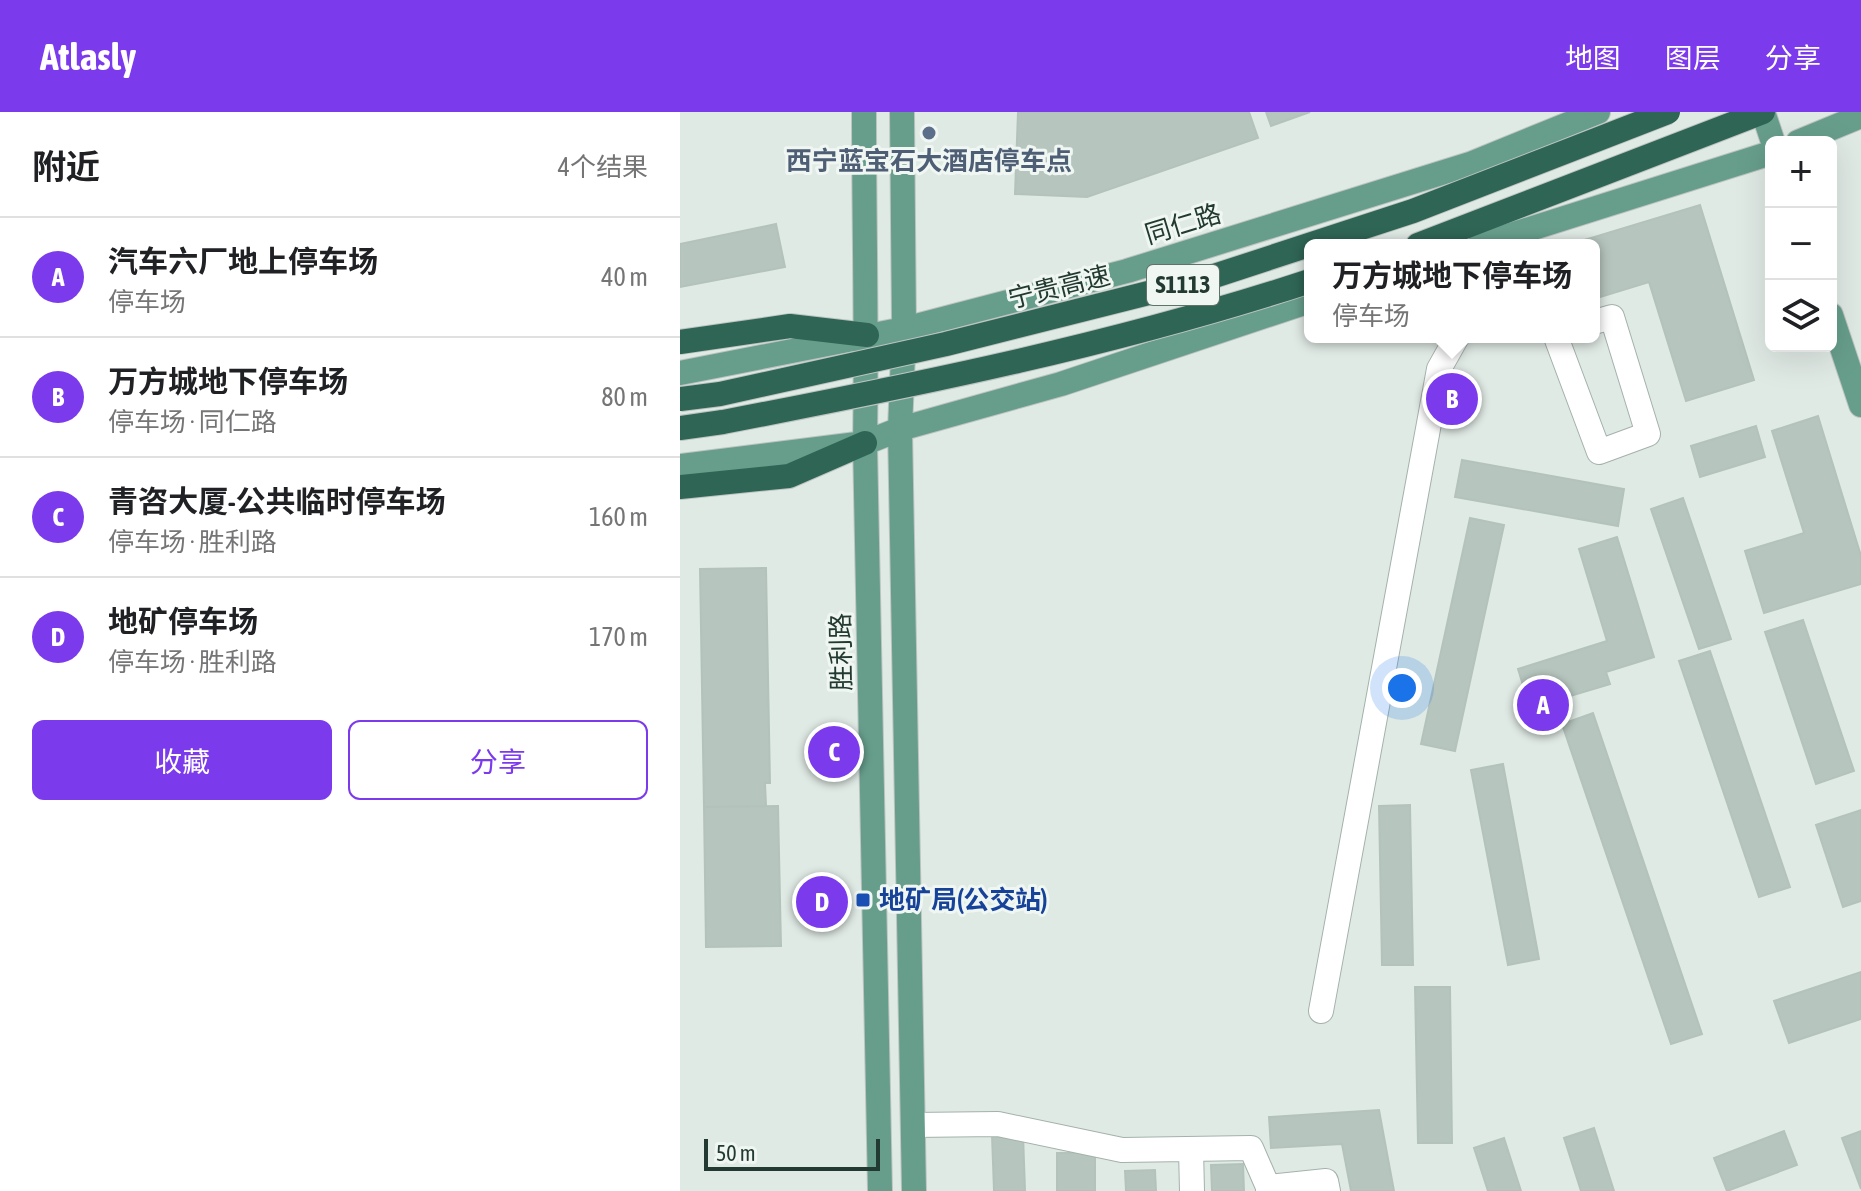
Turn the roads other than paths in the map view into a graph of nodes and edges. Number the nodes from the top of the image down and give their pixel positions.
1 (864, 112) edge
2 (902, 112) edge
3 (1598, 112) edge
4 (1668, 112) edge
5 (1763, 112) edge
6 (1861, 116) edge
7 (1771, 136) edge
8 (1813, 136) edge
9 (1765, 155) edge
10 (1327, 239) edge
11 (1434, 239) edge
12 (1522, 239) edge
13 (1304, 247) edge
14 (1304, 283) edge
15 (1304, 303) edge
16 (1600, 320) edge
17 (904, 329) junction
18 (1837, 333) edge
19 (867, 335) junction
20 (680, 342) edge
21 (1454, 343) edge
22 (1558, 343) edge
23 (680, 373) edge
24 (680, 399) edge
25 (1861, 405) edge
26 (680, 428) edge
27 (900, 429) junction
28 (865, 443) junction
29 (680, 466) edge
30 (680, 487) edge
31 (1321, 1011) dead end
32 (913, 1125) junction
33 (1191, 1149) junction
34 (1268, 1189) edge
35 (880, 1191) edge
36 (914, 1191) edge
37 (1192, 1191) edge
38 (1328, 1191) edge

1 - 19 main road, 胜利路
2 - 17 main road
3 - 17 main road, 同仁路
4 - 10 highway, 宁贵高速 / S1113, bridge
5 - 7 main road
5 - 11 highway
6 - 8 main road
9 - 12 main road
13 - 24 highway, 宁贵高速 / S1113, bridge
14 - 26 highway, S1113, bridge
15 - 27 main road
16 - 22 street
17 - 19 main road, 同仁路
17 - 27 main road
18 - 25 main road
19 - 20 highway
19 - 23 main road, 同仁路
19 - 28 main road, 胜利路
21 - 31 street
27 - 28 main road
27 - 32 main road
28 - 29 main road
28 - 30 highway
28 - 35 main road, 胜利路
32 - 33 street
32 - 36 main road
33 - 34 street
33 - 37 street
34 - 38 street

